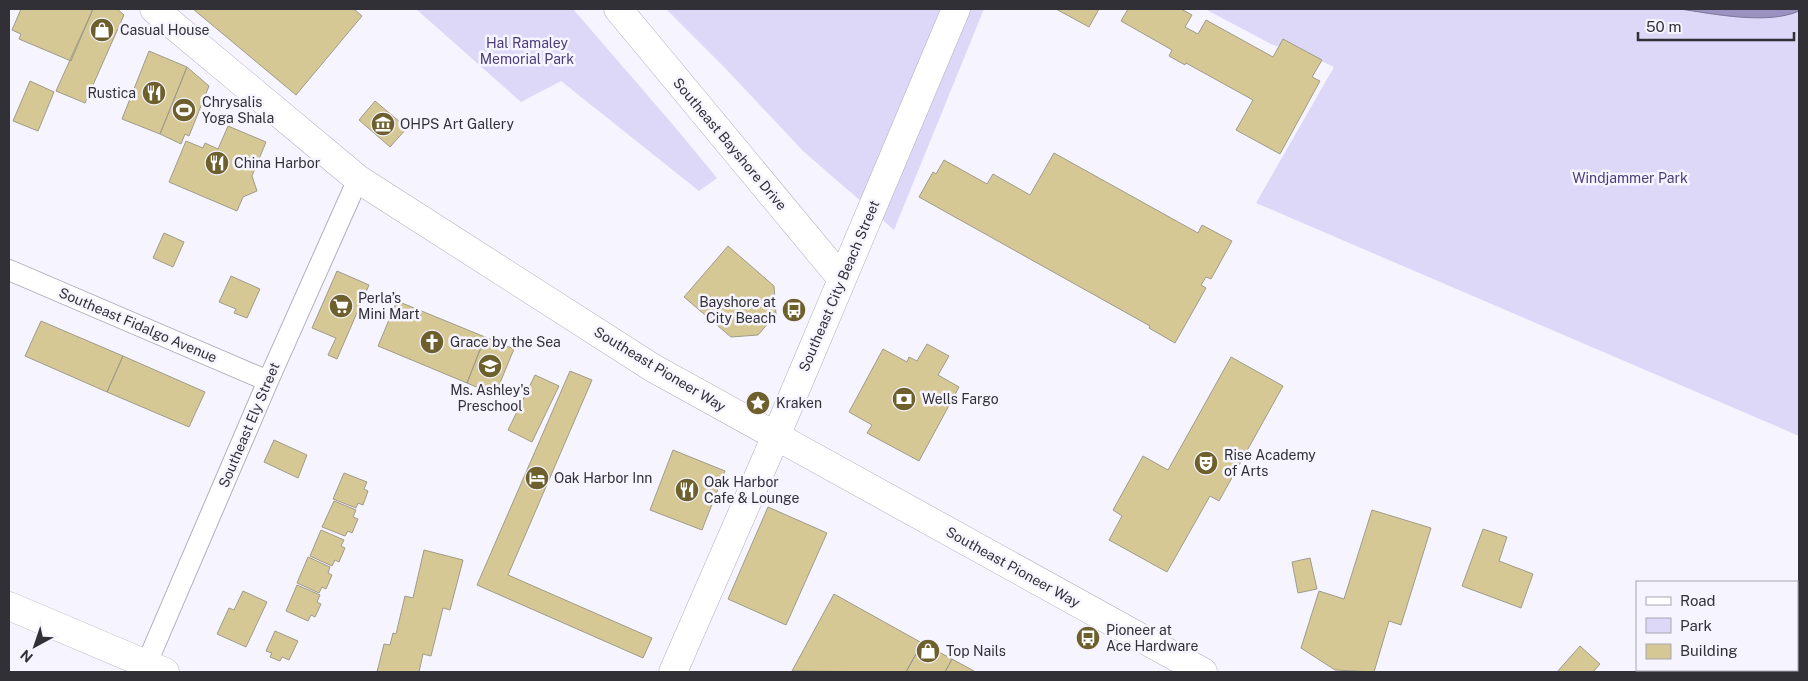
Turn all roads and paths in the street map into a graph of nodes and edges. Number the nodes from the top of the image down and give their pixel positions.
1 (154, 9) edge
2 (618, 9) edge
3 (956, 9) edge
4 (358, 179) junction
5 (9, 270) edge
6 (842, 279) junction
7 (268, 381) junction
8 (776, 436) junction
9 (9, 606) edge
10 (152, 670) edge
11 (673, 672) edge
12 (1203, 672) edge

1 - 4 street, Southeast Pioneer Way
2 - 6 street, Southeast Bayshore Drive
3 - 6 street, Southeast City Beach Street
4 - 7 street, Southeast Ely Street
4 - 8 street, Southeast Pioneer Way
5 - 7 street, Southeast Fidalgo Avenue
6 - 8 street, Southeast City Beach Street
7 - 10 street, Southeast Ely Street
8 - 11 street, Southeast City Beach Street
8 - 12 street, Southeast Pioneer Way
9 - 10 street

